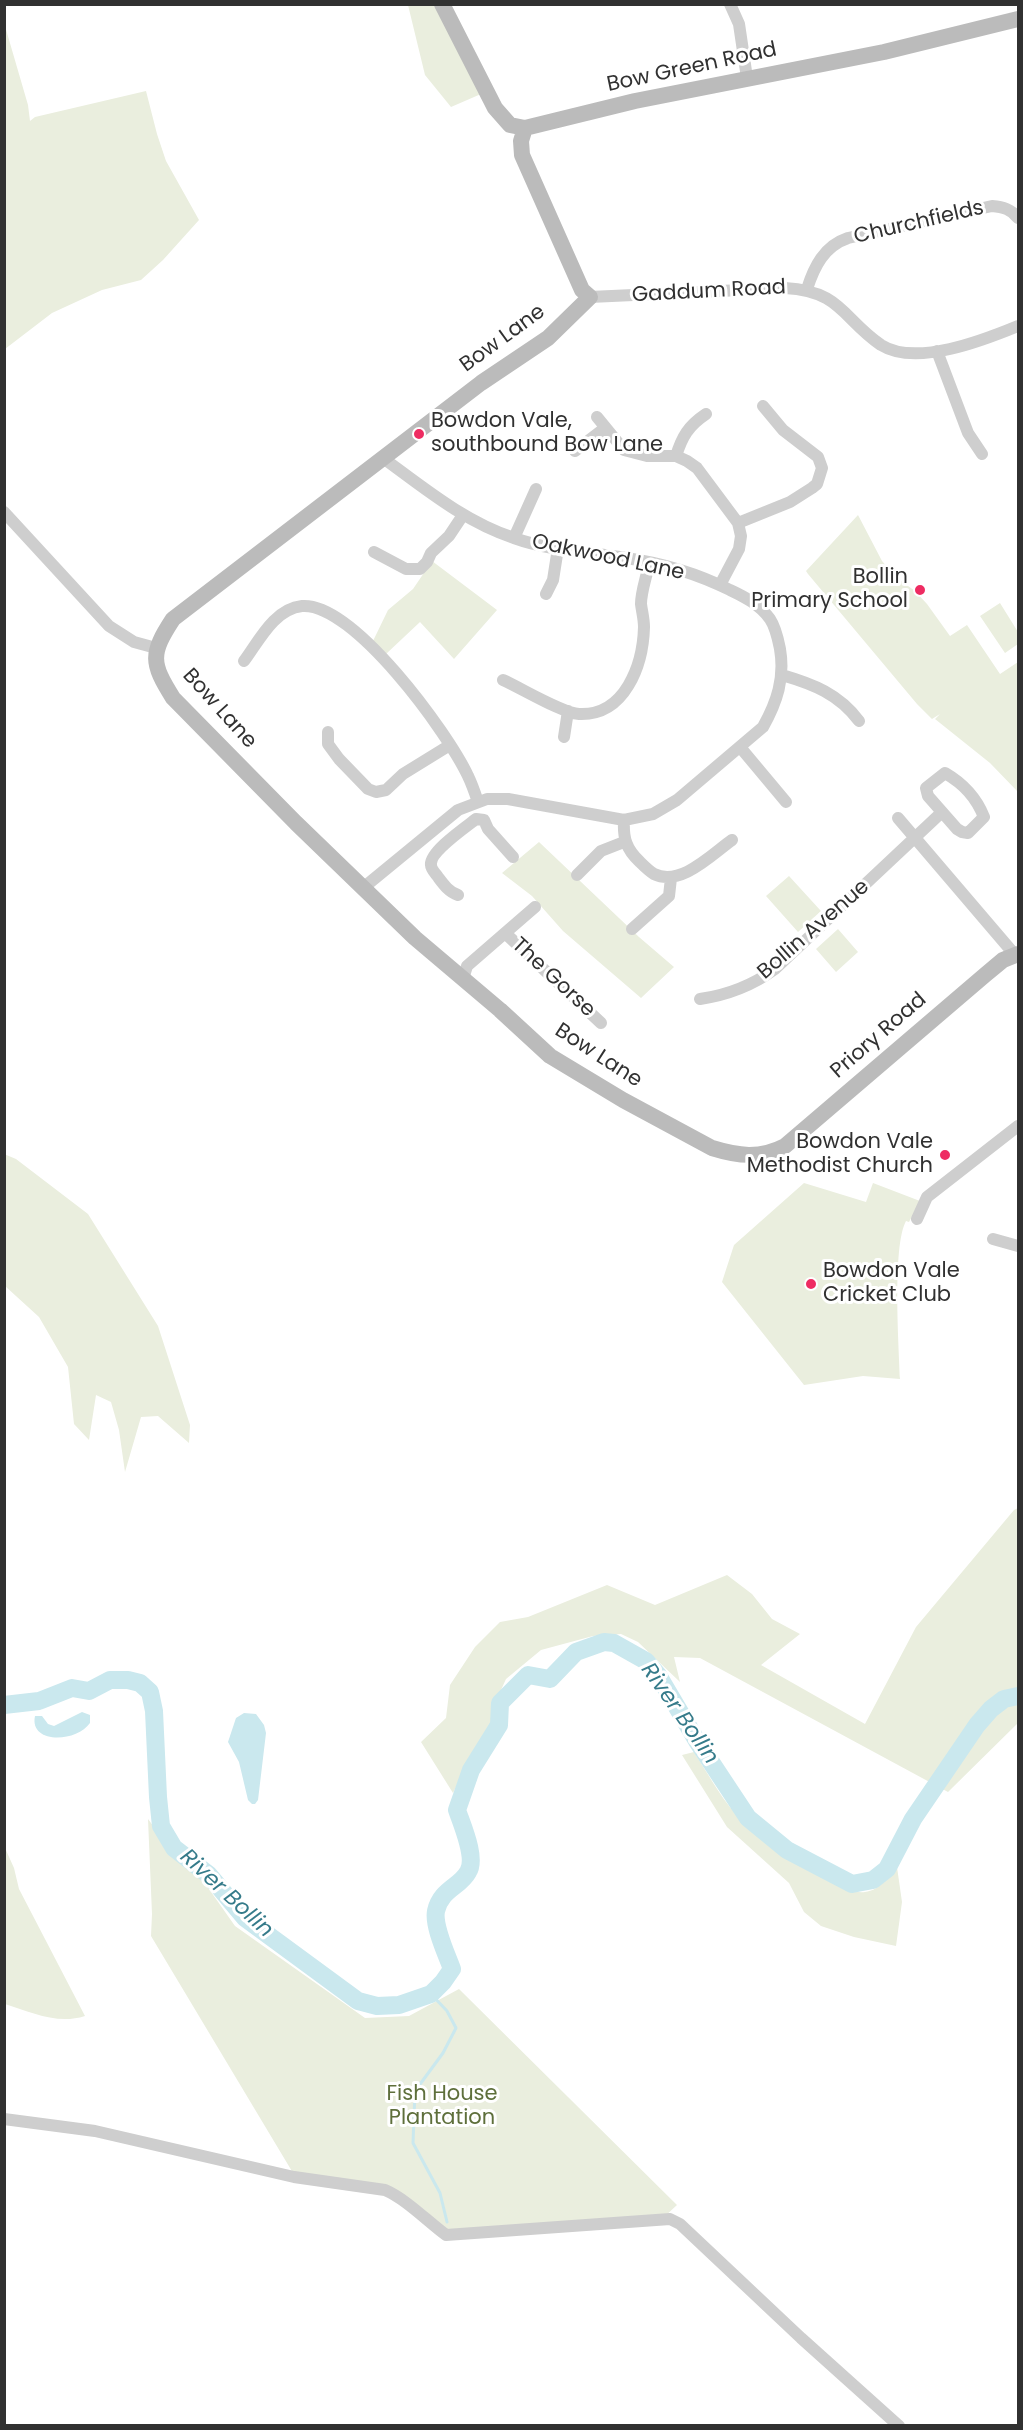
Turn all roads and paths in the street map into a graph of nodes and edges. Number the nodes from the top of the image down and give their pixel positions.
1 (442, 4) edge
2 (730, 4) edge
3 (1018, 19) edge
4 (747, 78) junction
5 (525, 128) junction
6 (1018, 218) edge
7 (807, 290) junction
8 (590, 297) junction
9 (1018, 326) edge
10 (937, 351) junction
11 (763, 406) dead end
12 (706, 414) dead end
13 (597, 417) dead end
14 (605, 428) junction
15 (575, 451) dead end
16 (982, 454) dead end
17 (676, 456) junction
18 (383, 458) junction
19 (536, 489) dead end
20 (4, 512) edge
21 (463, 515) junction
22 (738, 523) junction
23 (514, 538) junction
24 (558, 548) junction
25 (374, 552) dead end
26 (649, 563) junction
27 (720, 585) junction
28 (546, 594) dead end
29 (156, 648) junction
30 (244, 662) dead end
31 (782, 675) junction
32 (503, 680) dead end
33 (567, 711) junction
34 (859, 722) dead end
35 (328, 732) dead end
36 (564, 737) dead end
37 (450, 745) junction
38 (740, 747) junction
39 (786, 801) dead end
40 (478, 802) junction
41 (941, 813) junction
42 (898, 818) dead end
43 (624, 820) junction
44 (434, 829) junction
45 (915, 838) junction
46 (732, 840) dead end
47 (446, 842) junction
48 (624, 842) junction
49 (513, 857) dead end
50 (577, 875) dead end
51 (671, 878) junction
52 (363, 888) junction
53 (458, 895) dead end
54 (535, 907) dead end
55 (632, 929) dead end
56 (505, 933) junction
57 (1017, 955) edge
58 (463, 979) junction
59 (700, 999) dead end
60 (601, 1023) dead end
61 (1018, 1126) edge
62 (774, 1152) joint
63 (917, 1220) dead end
64 (993, 1239) dead end
65 (1018, 1246) edge
66 (4, 2120) edge
67 (899, 2426) edge

1 - 5 street
2 - 4 street
3 - 4 street, Bow Green Road
4 - 5 street, Bow Green Road
5 - 8 street
6 - 7 street, Churchfields
7 - 8 street, Gaddum Road
7 - 10 street, Gaddum Road
8 - 18 street, Bow Lane
9 - 10 street, Gaddum Road
10 - 16 street
11 - 22 street
12 - 17 street
13 - 14 street
14 - 15 street
14 - 17 street
17 - 22 street
18 - 21 street, Oakwood Lane
18 - 29 street, Bow Lane
19 - 23 street
20 - 29 street
21 - 23 street, Oakwood Lane
21 - 25 street
22 - 27 street
23 - 24 street, Oakwood Lane
24 - 26 street, Oakwood Lane
24 - 28 street
26 - 27 street, Oakwood Lane
26 - 33 street
27 - 31 street, Oakwood Lane
29 - 52 street, Bow Lane
30 - 37 street
31 - 34 street
31 - 38 street, Oakwood Lane
32 - 33 street
33 - 36 street
35 - 37 street
37 - 40 street
38 - 39 street
38 - 43 street, Oakwood Lane
40 - 43 street, Oakwood Lane
40 - 44 street, Oakwood Lane
41 - 41 street
41 - 45 street, Bollin Avenue
42 - 45 street
43 - 48 street
44 - 47 street
44 - 52 street, Oakwood Lane
45 - 57 street
45 - 59 street, Bollin Avenue
46 - 51 street
47 - 49 street
47 - 53 street
48 - 50 street
48 - 51 street
51 - 55 street
52 - 58 street, Bow Lane
54 - 56 street, The Gorse
56 - 58 street, The Gorse
56 - 60 street, The Gorse
57 - 62 street, Priory Road
58 - 62 street, Bow Lane
61 - 63 street
64 - 65 street
66 - 67 street

